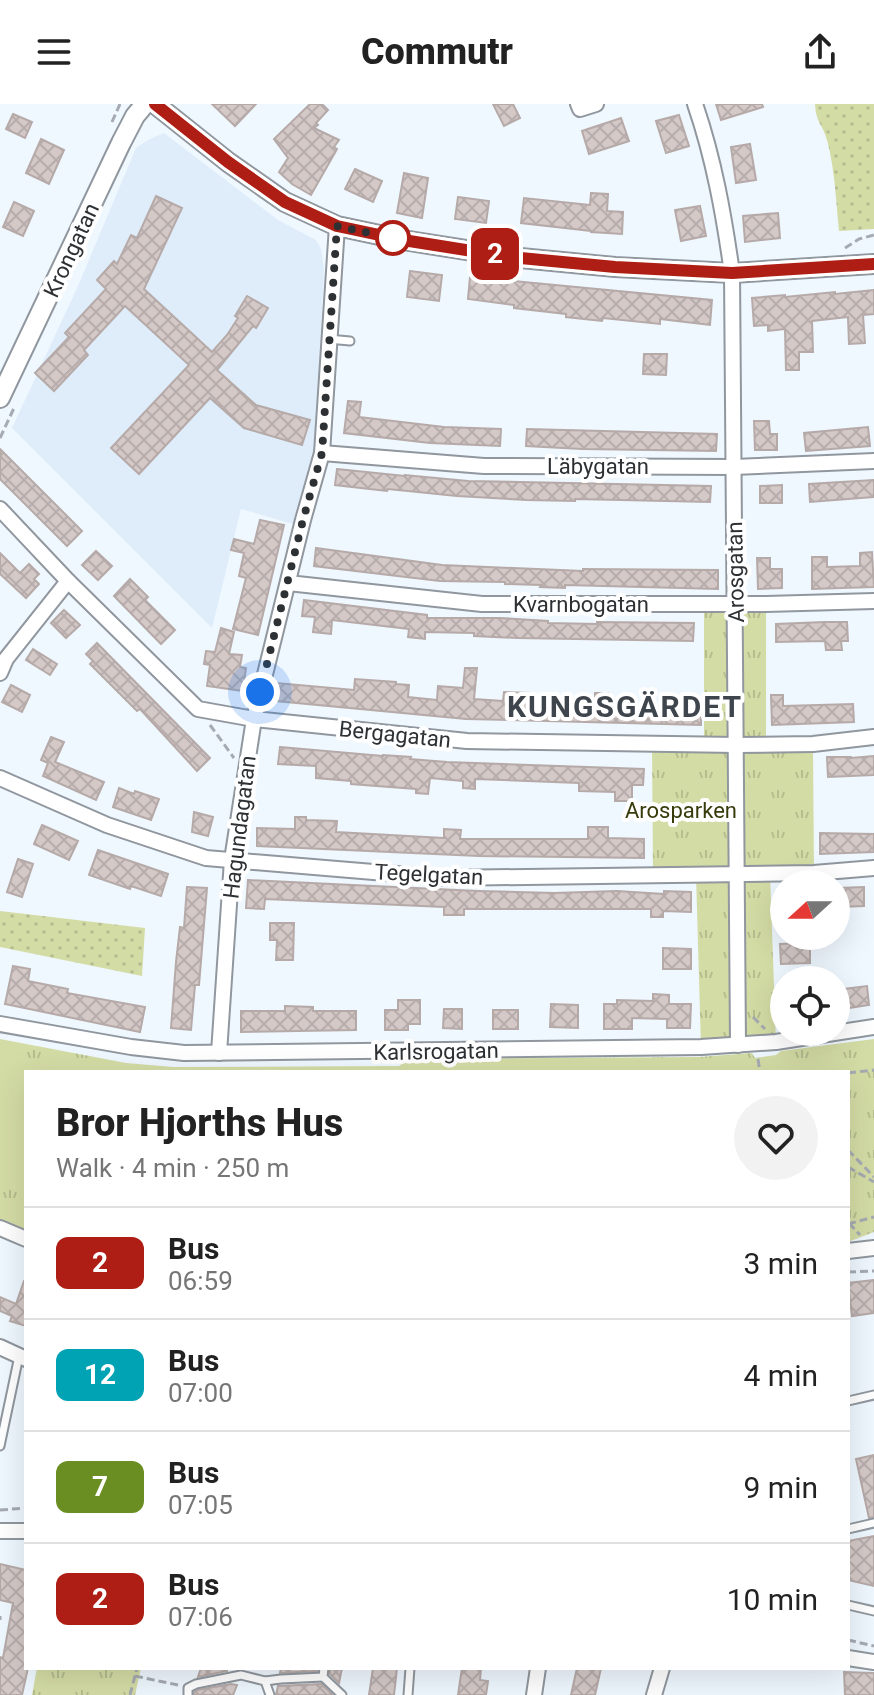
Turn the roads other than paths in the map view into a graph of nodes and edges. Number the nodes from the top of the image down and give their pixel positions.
1 (145, 104) edge
2 (155, 104) edge
3 (578, 104) edge
4 (596, 104) edge
5 (695, 104) edge
6 (337, 226) junction
7 (874, 264) edge
8 (732, 273) junction
9 (328, 339) junction
10 (350, 341) dead end
11 (0, 398) edge
12 (322, 453) junction
13 (874, 461) edge
14 (734, 467) junction
15 (0, 509) edge
16 (68, 581) junction
17 (288, 583) junction
18 (874, 601) edge
19 (735, 604) junction
20 (0, 673) edge
21 (254, 719) junction
22 (874, 737) edge
23 (736, 745) junction
24 (0, 778) edge
25 (232, 860) junction
26 (874, 868) edge
27 (736, 874) junction
28 (0, 1024) edge
29 (874, 1027) edge
30 (738, 1045) junction
31 (219, 1053) junction
32 (0, 1228) edge
33 (24, 1238) edge
34 (870, 1244) edge
35 (850, 1250) edge
36 (0, 1347) edge
37 (22, 1358) edge
38 (874, 1395) edge
39 (850, 1401) edge
40 (0, 1446) edge
41 (874, 1523) edge
42 (850, 1529) edge
43 (0, 1531) edge
44 (24, 1531) edge
45 (850, 1605) edge
46 (874, 1611) edge
47 (850, 1658) edge
48 (874, 1662) edge
49 (410, 1670) edge
50 (538, 1670) edge
51 (661, 1670) edge
52 (242, 1671) edge
53 (324, 1672) edge
54 (265, 1681) junction
55 (188, 1691) edge
56 (270, 1695) edge
57 (342, 1695) edge
58 (408, 1695) edge
59 (534, 1695) edge
60 (654, 1695) edge

1 - 11 street, Krongatan
2 - 6 street
3 - 4 street
5 - 8 street, Arosgatan
6 - 8 street
6 - 9 street, Hagundagatan
7 - 8 street
8 - 14 street, Arosgatan
9 - 10 lane
9 - 12 street, Hagundagatan
12 - 14 street, Läbygatan
12 - 17 street, Hagundagatan
13 - 14 street, Läbygatan
14 - 19 street, Arosgatan
15 - 16 street
16 - 20 street
16 - 21 street, Bergagatan
17 - 19 street, Kvarnbogatan
17 - 21 street, Hagundagatan
18 - 19 street, Kvarnbogatan
19 - 23 street, Arosgatan
21 - 23 street, Bergagatan
21 - 25 street, Hagundagatan
22 - 23 street, Bergagatan
23 - 27 street, Arosgatan
24 - 25 street, Tegelgatan
25 - 27 street, Tegelgatan
25 - 31 street, Hagundagatan
26 - 27 street, Tegelgatan
27 - 30 street, Arosgatan
28 - 31 street, Karlsrogatan
29 - 30 street, Karlsrogatan
30 - 31 street, Karlsrogatan
32 - 33 street
34 - 35 street
36 - 37 street
37 - 40 lane
38 - 39 lane
41 - 42 lane
43 - 44 street
45 - 46 lane
47 - 48 street
49 - 58 lane
50 - 59 street
51 - 60 street
52 - 54 lane
52 - 55 lane
53 - 54 lane
53 - 57 lane
54 - 56 lane

